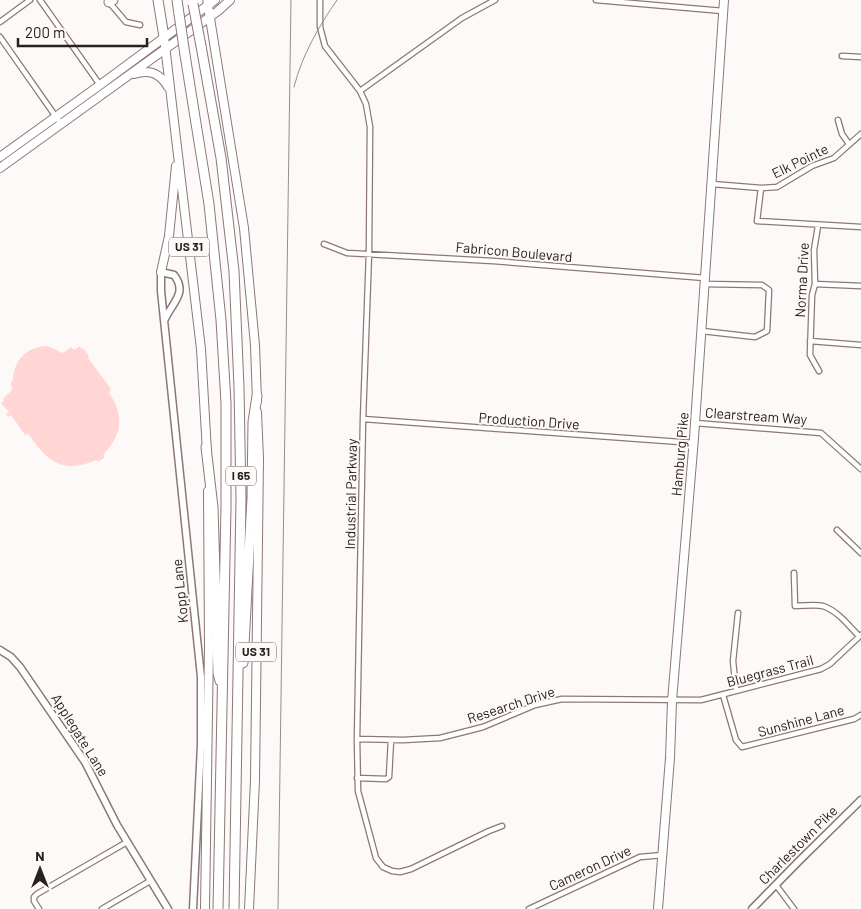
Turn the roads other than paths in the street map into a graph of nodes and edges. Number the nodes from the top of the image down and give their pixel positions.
1 (30, 0) edge
2 (40, 0) edge
3 (158, 0) edge
4 (177, 0) edge
5 (230, 0) edge
6 (320, 0) edge
7 (495, 0) edge
8 (596, 0) edge
9 (724, 0) edge
10 (110, 1) edge
11 (193, 2) edge
12 (210, 2) edge
13 (724, 10) junction
14 (211, 16) junction
15 (0, 22) edge
16 (140, 25) dead end
17 (0, 37) edge
18 (164, 37) junction
19 (166, 48) junction
20 (842, 56) dead end
21 (861, 57) edge
22 (127, 76) junction
23 (100, 85) junction
24 (360, 91) junction
25 (170, 92) junction
26 (58, 120) junction
27 (838, 120) dead end
28 (861, 134) edge
29 (849, 144) junction
30 (178, 149) junction
31 (0, 157) edge
32 (0, 168) edge
33 (711, 184) junction
34 (761, 188) junction
35 (816, 225) junction
36 (861, 228) edge
37 (324, 244) dead end
38 (369, 253) junction
39 (162, 272) junction
40 (704, 281) junction
41 (815, 284) junction
42 (861, 286) edge
43 (165, 319) junction
44 (702, 331) junction
45 (810, 341) junction
46 (861, 345) edge
47 (819, 371) dead end
48 (257, 396) junction
49 (363, 419) junction
50 (695, 423) junction
51 (694, 443) junction
52 (206, 447) junction
53 (861, 460) edge
54 (857, 465) junction
55 (861, 469) edge
56 (837, 530) dead end
57 (861, 553) edge
58 (794, 573) dead end
59 (738, 612) dead end
60 (860, 635) edge
61 (0, 650) edge
62 (238, 674) junction
63 (223, 690) junction
64 (736, 690) junction
65 (723, 695) junction
66 (672, 701) junction
67 (861, 715) edge
68 (357, 739) junction
69 (391, 740) junction
70 (357, 778) junction
71 (861, 800) edge
72 (502, 826) dead end
73 (127, 842) junction
74 (663, 854) junction
75 (150, 881) junction
76 (776, 884) junction
77 (39, 909) edge
78 (102, 909) edge
79 (168, 909) edge
80 (193, 909) edge
81 (205, 909) edge
82 (218, 909) edge
83 (234, 909) edge
84 (249, 909) edge
85 (529, 909) edge
86 (658, 909) edge
87 (752, 909) edge
88 (794, 909) edge

1 - 15 street
2 - 23 street
3 - 18 highway
4 - 63 highway, I 65, bridge
5 - 14 main road
6 - 24 street, Industrial Parkway
7 - 24 street
8 - 13 street
9 - 13 main road, Hamburg Pike
10 - 16 street
11 - 62 highway, I 65, bridge
12 - 14 main road
12 - 18 main road
13 - 33 main road, Hamburg Pike
14 - 19 main road
14 - 48 main road, US 31
17 - 26 street
18 - 19 main road, US 31
18 - 23 main road
19 - 22 main road
19 - 25 main road, US 31
20 - 21 street
22 - 25 main road
22 - 26 main road
23 - 26 main road
24 - 38 street, Industrial Parkway
25 - 30 main road, US 31
26 - 31 main road
26 - 32 main road
27 - 29 street
28 - 29 street, Elk Pointe
29 - 34 street, Elk Pointe
30 - 39 main road
30 - 52 main road, US 31
33 - 34 street, Elk Pointe
33 - 40 main road, Hamburg Pike
34 - 35 street, Norma Drive
35 - 36 street
35 - 41 street, Norma Drive
37 - 38 street, Fabricon Boulevard
38 - 40 street, Fabricon Boulevard
38 - 49 street, Industrial Parkway
39 - 43 street, Kopp Lane
39 - 43 street
40 - 44 main road, Hamburg Pike
40 - 44 street, Fabricon Boulevard
41 - 42 street
41 - 45 street, Norma Drive
43 - 80 street, Kopp Lane
44 - 50 main road, Hamburg Pike
45 - 46 street
45 - 47 street, Norma Drive
48 - 62 highway
48 - 84 main road, US 31
49 - 51 street, Production Drive
49 - 68 street, Industrial Parkway
50 - 51 main road, Hamburg Pike
50 - 54 street, Clearstream Way
51 - 66 main road, Hamburg Pike
52 - 63 highway
52 - 81 main road, US 31
53 - 54 street
54 - 55 street, Clearstream Way
56 - 57 street
58 - 60 street
59 - 64 street
60 - 64 street, Bluegrass Trail
61 - 73 street, Applegate Lane
62 - 83 highway, I 65
63 - 82 highway, I 65
64 - 65 street, Bluegrass Trail
65 - 66 street, Bluegrass Trail
65 - 67 street, Sunshine Lane
66 - 69 street, Research Drive
66 - 74 main road, Hamburg Pike
68 - 69 street, Research Drive
68 - 70 street, Industrial Parkway
69 - 70 street
70 - 72 street, Industrial Parkway
71 - 76 street, Charlestown Pike
73 - 75 street, Applegate Lane
73 - 77 street
74 - 85 street, Cameron Drive
74 - 86 main road, Hamburg Pike
75 - 78 street
75 - 79 street, Applegate Lane
76 - 87 street, Charlestown Pike
76 - 88 street

